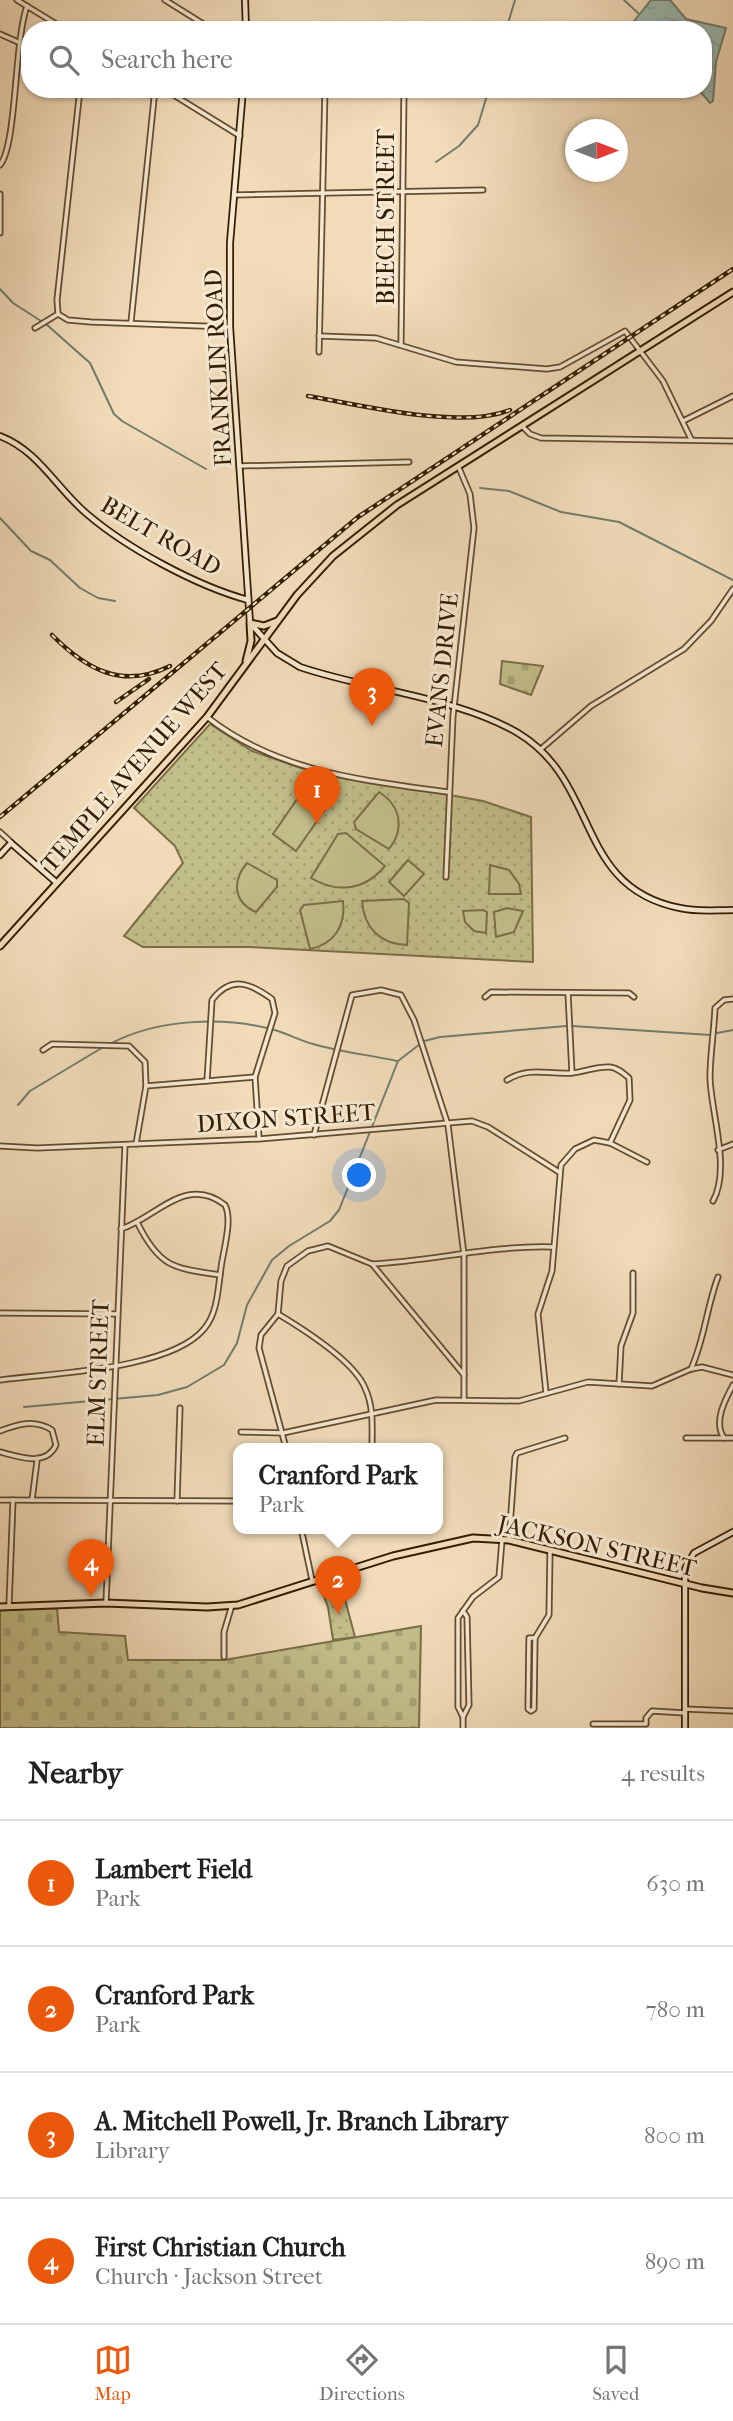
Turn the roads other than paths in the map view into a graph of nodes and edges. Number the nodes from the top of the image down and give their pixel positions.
1 (17, 0) edge
2 (165, 0) edge
3 (245, 0) edge
4 (27, 6) junction
5 (23, 21) edge
6 (51, 21) edge
7 (199, 21) edge
8 (246, 21) edge
9 (21, 30) edge
10 (0, 34) edge
11 (18, 42) junction
12 (79, 98) edge
13 (154, 98) edge
14 (179, 98) edge
15 (242, 98) edge
16 (325, 98) edge
17 (404, 98) edge
18 (240, 136) junction
19 (0, 165) edge
20 (483, 190) dead end
21 (403, 191) junction
22 (323, 193) junction
23 (0, 194) edge
24 (234, 195) junction
25 (0, 233) edge
26 (733, 292) edge
27 (58, 314) junction
28 (131, 322) junction
29 (230, 327) junction
30 (35, 328) dead end
31 (320, 335) junction
32 (401, 344) junction
33 (643, 351) junction
34 (319, 352) dead end
35 (733, 396) edge
36 (683, 421) junction
37 (523, 427) junction
38 (0, 436) edge
39 (691, 439) junction
40 (733, 441) edge
41 (409, 462) dead end
42 (239, 466) junction
43 (459, 468) junction
44 (733, 589) edge
45 (248, 600) junction
46 (277, 621) junction
47 (250, 623) junction
48 (264, 641) junction
49 (245, 665) junction
50 (454, 709) junction
51 (207, 717) junction
52 (541, 749) junction
53 (448, 792) junction
54 (0, 832) edge
55 (11, 842) junction
56 (0, 855) edge
57 (446, 877) dead end
58 (57, 883) junction
59 (733, 910) edge
60 (0, 946) edge
61 (568, 993) junction
62 (485, 997) dead end
63 (634, 997) dead end
64 (733, 999) edge
65 (43, 1050) dead end
66 (572, 1073) junction
67 (255, 1077) junction
68 (508, 1080) dead end
69 (207, 1081) junction
70 (146, 1086) junction
71 (448, 1125) junction
72 (314, 1135) junction
73 (259, 1139) junction
74 (610, 1143) junction
75 (136, 1144) junction
76 (733, 1144) edge
77 (125, 1145) junction
78 (0, 1146) edge
79 (718, 1150) junction
80 (646, 1162) dead end
81 (559, 1172) junction
82 (713, 1201) dead end
83 (138, 1224) junction
84 (121, 1229) junction
85 (553, 1247) junction
86 (464, 1255) junction
87 (372, 1264) junction
88 (633, 1273) dead end
89 (220, 1275) junction
90 (718, 1277) dead end
91 (0, 1312) edge
92 (118, 1314) junction
93 (278, 1314) junction
94 (116, 1366) junction
95 (691, 1369) junction
96 (733, 1375) edge
97 (466, 1377) junction
98 (0, 1380) edge
99 (619, 1384) junction
100 (733, 1385) edge
101 (546, 1393) junction
102 (464, 1399) junction
103 (180, 1408) dead end
104 (372, 1412) junction
105 (0, 1431) edge
106 (241, 1432) dead end
107 (283, 1433) junction
108 (565, 1438) dead end
109 (686, 1438) dead end
110 (724, 1438) junction
111 (733, 1438) edge
112 (285, 1443) edge
113 (372, 1443) edge
114 (0, 1452) edge
115 (37, 1461) junction
116 (0, 1500) edge
117 (13, 1500) junction
118 (33, 1500) junction
119 (233, 1501) edge
120 (111, 1502) junction
121 (177, 1502) junction
122 (733, 1532) edge
123 (302, 1534) edge
124 (502, 1539) junction
125 (509, 1541) junction
126 (550, 1552) junction
127 (312, 1583) junction
128 (685, 1584) junction
129 (733, 1593) edge
130 (106, 1603) junction
131 (232, 1605) junction
132 (9, 1606) junction
133 (0, 1607) edge
134 (463, 1611) junction
135 (535, 1638) junction
136 (224, 1657) dead end
137 (685, 1711) junction
138 (733, 1711) edge
139 (463, 1717) junction
140 (593, 1724) dead end
141 (463, 1728) edge
142 (685, 1728) edge

1 - 4 street
2 - 7 street
3 - 8 street
4 - 5 street
4 - 6 street
9 - 11 street
10 - 11 street
11 - 19 street
12 - 27 street
13 - 28 street
14 - 18 street
15 - 18 street, FRANKLIN ROAD
16 - 22 street
17 - 21 street, BEECH STREET
18 - 24 street, FRANKLIN ROAD
20 - 21 street
21 - 22 street
21 - 32 street, BEECH STREET
22 - 24 street
22 - 31 street
23 - 25 street
24 - 29 street, FRANKLIN ROAD
26 - 33 main road, TEMPLE AVENUE WEST
27 - 28 street
27 - 30 street
28 - 29 street
29 - 42 street, FRANKLIN ROAD
31 - 32 street
31 - 34 street
32 - 33 street
33 - 36 street
33 - 37 main road, TEMPLE AVENUE WEST
35 - 36 street
36 - 39 street
37 - 39 street
37 - 43 main road, TEMPLE AVENUE WEST
38 - 45 street, BELT ROAD
39 - 40 street
41 - 42 street
42 - 45 street, FRANKLIN ROAD
43 - 46 main road, TEMPLE AVENUE WEST
43 - 50 street, EVANS DRIVE
44 - 52 street
45 - 47 street, FRANKLIN ROAD
46 - 47 main road
46 - 48 main road, TEMPLE AVENUE WEST
47 - 48 street
47 - 49 main road
48 - 49 main road, TEMPLE AVENUE WEST
48 - 50 street
49 - 51 main road, TEMPLE AVENUE WEST
50 - 52 street
50 - 53 street, EVANS DRIVE
51 - 53 street
51 - 58 main road, TEMPLE AVENUE WEST
52 - 59 street
53 - 57 street, EVANS DRIVE
54 - 55 street
55 - 56 street
55 - 58 street
58 - 60 main road, TEMPLE AVENUE WEST
61 - 62 street
61 - 63 street
61 - 66 street
64 - 79 street
65 - 70 street
66 - 68 street
66 - 74 street
67 - 69 street
67 - 69 street
67 - 73 street
69 - 70 street
70 - 75 street
71 - 72 street, DIXON STREET
71 - 72 street
71 - 81 street, DIXON STREET
71 - 86 street
72 - 73 street, DIXON STREET
73 - 75 street, DIXON STREET
74 - 80 street
74 - 81 street
75 - 77 street, DIXON STREET
76 - 79 street
77 - 78 street, DIXON STREET
77 - 84 street, ELM STREET
79 - 82 street
81 - 85 street
83 - 84 street
83 - 89 street
83 - 89 street
84 - 92 street, ELM STREET
85 - 86 street
85 - 101 street
86 - 87 street
86 - 97 street
87 - 93 street
87 - 97 street
88 - 99 street
89 - 94 street
90 - 95 street
91 - 92 street
92 - 94 street, ELM STREET
93 - 104 street
93 - 107 street
94 - 98 street
94 - 120 street, ELM STREET
95 - 96 street
95 - 99 street
97 - 102 street
99 - 101 street
100 - 110 street
101 - 102 street
102 - 104 street
103 - 121 street
104 - 107 street
104 - 113 street
105 - 115 street
106 - 107 street
107 - 112 street
108 - 125 street
109 - 110 street
110 - 111 street
114 - 115 street
115 - 118 street
116 - 117 street
117 - 118 street
117 - 132 street
118 - 120 street
119 - 121 street
120 - 121 street
120 - 130 street, ELM STREET
122 - 128 street
123 - 127 street
124 - 125 main road, JACKSON STREET
124 - 127 main road, JACKSON STREET
124 - 134 street
125 - 126 main road, JACKSON STREET
126 - 128 main road, JACKSON STREET
126 - 135 street
127 - 131 main road, JACKSON STREET
128 - 129 main road, JACKSON STREET
128 - 137 street
130 - 131 main road, JACKSON STREET
130 - 132 main road, JACKSON STREET
131 - 136 street
132 - 133 main road, JACKSON STREET
134 - 139 street
134 - 139 street
135 - 135 street
137 - 138 street
137 - 140 street
137 - 142 street
139 - 141 street

